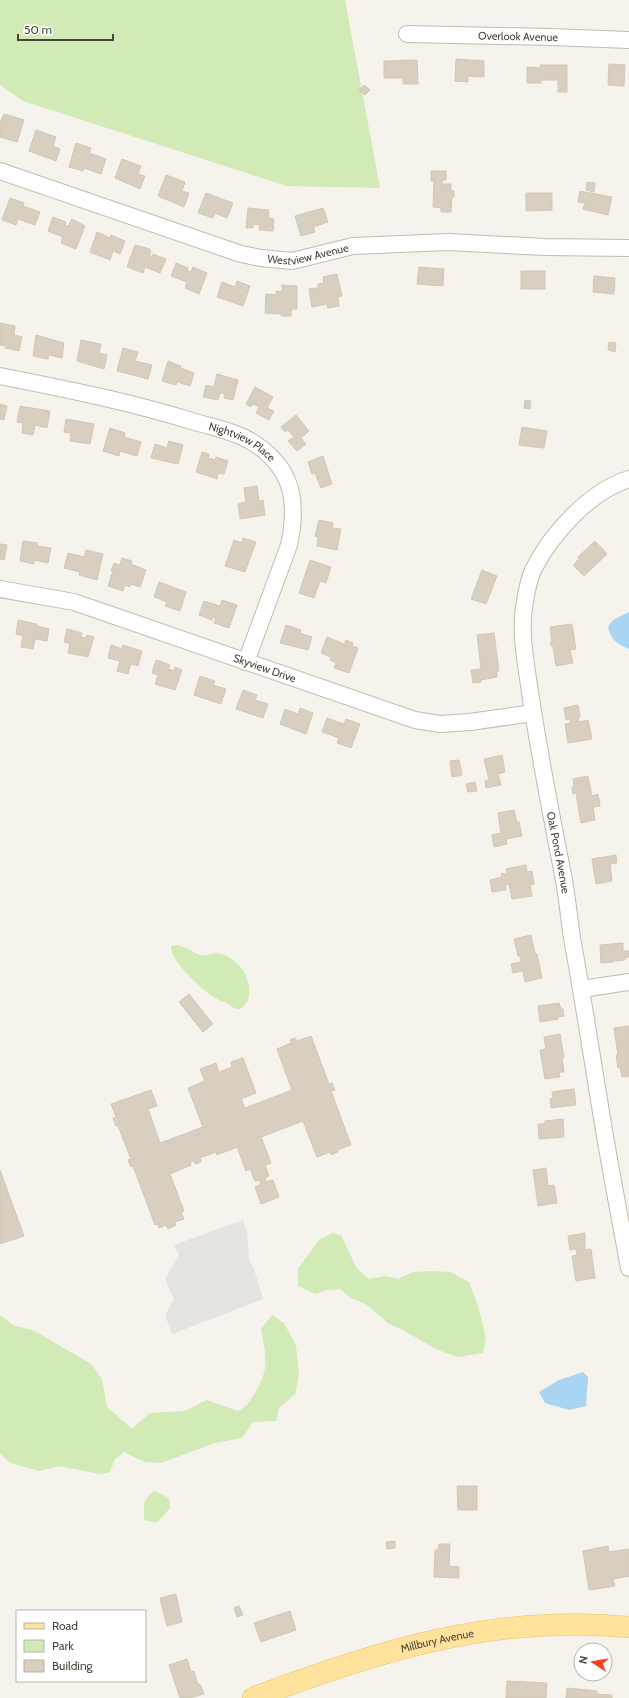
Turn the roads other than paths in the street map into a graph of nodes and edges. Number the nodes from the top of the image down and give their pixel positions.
1 (407, 34) dead end
2 (629, 40) edge
3 (0, 171) edge
4 (629, 248) edge
5 (0, 376) edge
6 (629, 479) edge
7 (0, 588) edge
8 (246, 662) junction
9 (533, 713) junction
10 (629, 982) edge
11 (582, 989) junction
12 (629, 1268) edge
13 (629, 1627) edge
14 (253, 1698) edge

1 - 2 street, Overlook Avenue
3 - 4 street, Westview Avenue
5 - 8 street, Nightview Place
6 - 9 street, Oak Pond Avenue
7 - 8 street, Skyview Drive
8 - 9 street, Skyview Drive
9 - 11 street, Oak Pond Avenue
10 - 11 street
11 - 12 street, Oak Pond Avenue
13 - 14 main road, Millbury Avenue

